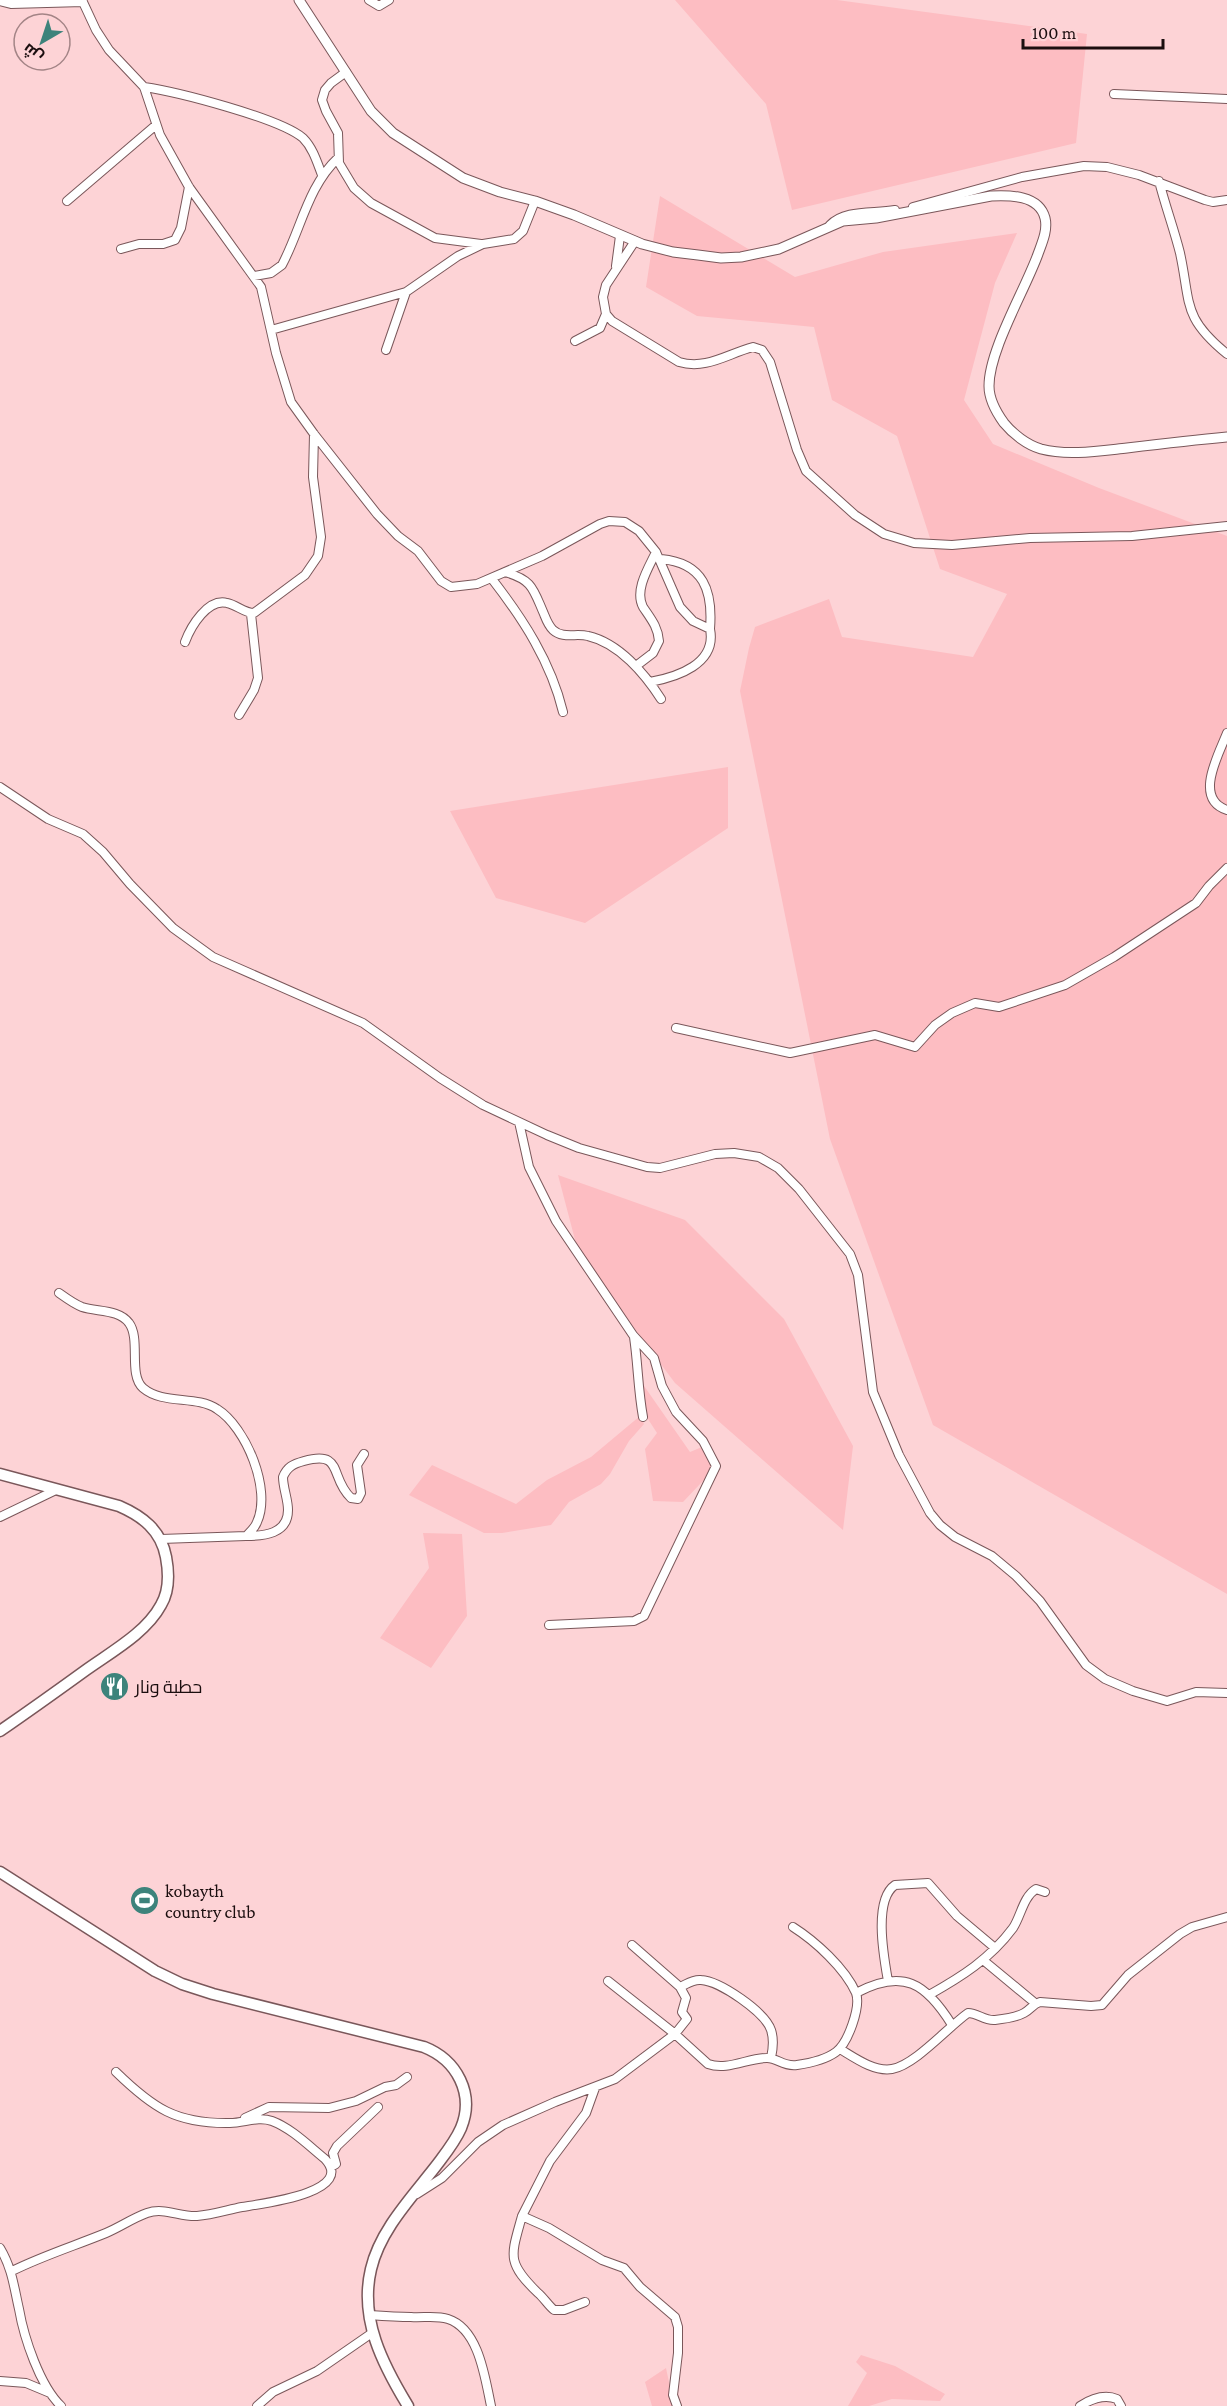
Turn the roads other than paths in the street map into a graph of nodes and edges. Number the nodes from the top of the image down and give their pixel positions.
1 (299, 0) edge
2 (369, 0) edge
3 (389, 0) edge
4 (0, 1) edge
5 (83, 1) edge
6 (346, 72) junction
7 (144, 87) junction
8 (1114, 94) dead end
9 (1227, 99) edge
10 (156, 125) junction
11 (338, 158) junction
12 (322, 175) junction
13 (1159, 181) junction
14 (189, 188) junction
15 (1227, 200) edge
16 (67, 201) dead end
17 (535, 201) junction
18 (829, 226) junction
19 (620, 236) junction
20 (635, 241) junction
21 (483, 244) junction
22 (121, 249) dead end
23 (616, 267) junction
24 (254, 276) junction
25 (406, 292) junction
26 (606, 314) junction
27 (271, 330) junction
28 (575, 341) dead end
29 (386, 350) dead end
30 (1227, 354) edge
31 (314, 434) junction
32 (1227, 437) edge
33 (1227, 526) edge
34 (658, 555) junction
35 (505, 572) junction
36 (492, 579) junction
37 (251, 614) junction
38 (710, 629) junction
39 (184, 642) dead end
40 (636, 666) junction
41 (650, 682) junction
42 (661, 699) dead end
43 (563, 712) dead end
44 (239, 715) dead end
45 (1227, 733) edge
46 (0, 787) edge
47 (1227, 810) edge
48 (1227, 868) edge
49 (676, 1028) dead end
50 (519, 1122) junction
51 (59, 1293) dead end
52 (633, 1335) junction
53 (643, 1417) dead end
54 (364, 1454) dead end
55 (0, 1474) edge
56 (56, 1490) junction
57 (0, 1517) edge
58 (246, 1536) junction
59 (160, 1539) junction
60 (549, 1625) dead end
61 (1227, 1693) edge
62 (0, 1731) edge
63 (0, 1872) edge
64 (1045, 1892) dead end
65 (1227, 1917) edge
66 (793, 1927) dead end
67 (632, 1945) dead end
68 (995, 1948) junction
69 (983, 1960) junction
70 (608, 1981) dead end
71 (888, 1981) junction
72 (680, 1987) junction
73 (856, 1993) junction
74 (929, 1995) junction
75 (1035, 2003) junction
76 (952, 2025) junction
77 (675, 2034) junction
78 (840, 2049) junction
79 (771, 2058) junction
80 (116, 2072) dead end
81 (407, 2077) dead end
82 (595, 2088) junction
83 (378, 2107) dead end
84 (234, 2123) junction
85 (331, 2167) junction
86 (413, 2196) junction
87 (522, 2216) junction
88 (0, 2248) edge
89 (12, 2271) junction
90 (585, 2302) dead end
91 (369, 2315) junction
92 (372, 2332) junction
93 (0, 2381) edge
94 (50, 2393) junction
95 (266, 2396) junction
96 (61, 2406) edge
97 (256, 2406) edge
98 (267, 2406) edge
99 (408, 2406) edge
100 (491, 2406) edge
101 (677, 2406) edge
102 (1080, 2406) edge
103 (1120, 2406) edge

1 - 6 street
2 - 3 street
4 - 5 street
5 - 7 street
6 - 11 street
6 - 17 street
7 - 10 street
7 - 12 street
8 - 9 street
10 - 14 street
10 - 16 street
11 - 12 street
11 - 21 street
12 - 24 street
13 - 15 street
13 - 18 street
13 - 30 street
14 - 22 street
14 - 24 street
17 - 19 street
17 - 21 street
18 - 20 street
18 - 32 street
19 - 20 street
19 - 23 street
20 - 23 street
21 - 25 street
23 - 26 street
24 - 27 street
25 - 27 street
25 - 29 street
26 - 28 street
26 - 33 street
27 - 31 street
31 - 36 street
31 - 37 street
34 - 35 street
34 - 38 street
34 - 38 street
34 - 40 street
35 - 36 street
35 - 40 street
36 - 43 street
37 - 39 street
37 - 44 street
38 - 41 street
40 - 41 street
41 - 42 street
45 - 47 street
46 - 50 street
48 - 49 street
50 - 52 street
50 - 61 street
51 - 58 street
52 - 53 street
52 - 60 street
54 - 58 street
55 - 56 main road
56 - 57 street
56 - 59 main road
58 - 59 street
59 - 62 main road
63 - 86 main road
64 - 68 street
65 - 75 street
66 - 73 street
67 - 72 street
68 - 69 street
68 - 71 street
69 - 74 street
69 - 75 street
70 - 77 street
71 - 73 street
71 - 74 street
72 - 77 street
72 - 79 street
73 - 78 street
74 - 76 street
75 - 76 street
76 - 78 street
77 - 79 street
77 - 82 street
78 - 79 street
80 - 84 street
81 - 84 street
82 - 86 street
82 - 87 street
83 - 85 street
84 - 85 street
85 - 89 street
86 - 91 main road
87 - 90 street
87 - 101 street
88 - 89 street
89 - 94 street
91 - 92 main road
91 - 100 street
92 - 95 street
92 - 99 main road
93 - 94 street
94 - 96 street
95 - 97 street
95 - 98 street
102 - 103 street

